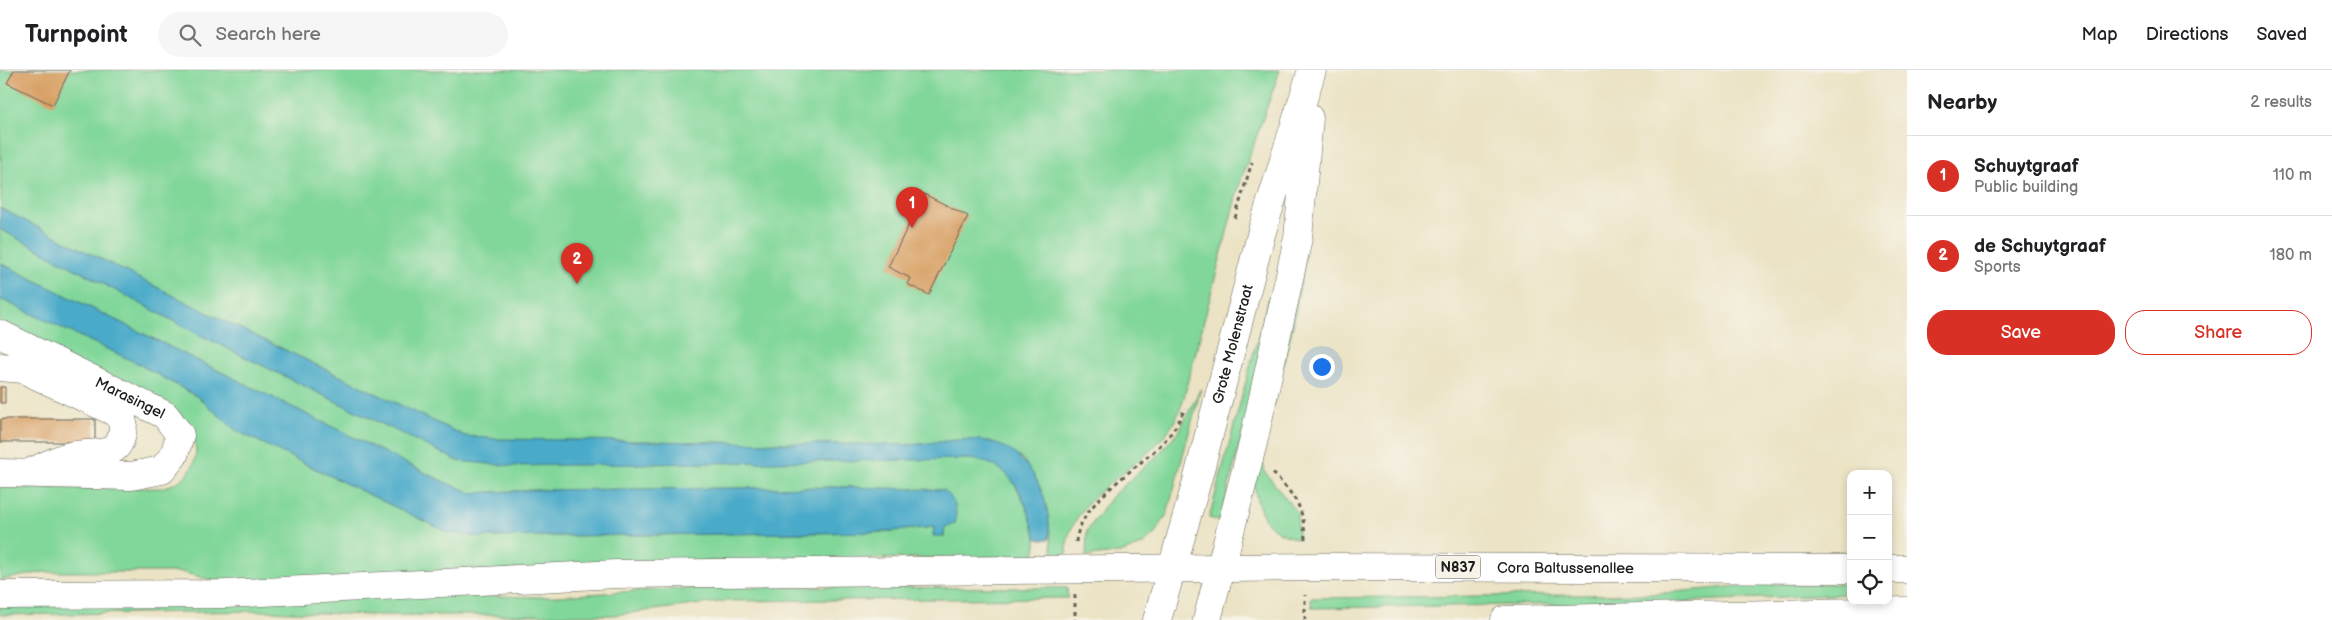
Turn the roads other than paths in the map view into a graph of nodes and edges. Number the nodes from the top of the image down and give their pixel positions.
1 (1313, 70) edge
2 (0, 334) edge
3 (0, 367) edge
4 (121, 393) junction
5 (84, 397) junction
6 (12, 474) edge
7 (1220, 568) junction
8 (1847, 568) edge
9 (1172, 569) junction
10 (1892, 569) edge
11 (1907, 569) edge
12 (0, 594) edge
13 (1907, 611) edge
14 (1157, 620) edge
15 (1207, 620) edge
16 (1505, 620) edge

1 - 7 main road, Grote Molenstraat
1 - 9 main road, Grote Molenstraat
2 - 4 main road, Marasingel
3 - 5 main road
4 - 5 main road
4 - 6 main road, Marasingel
5 - 6 main road
7 - 8 main road, Cora Baltussenallee / N837
7 - 9 main road, N837
7 - 15 main road, Grote Molenstraat
9 - 12 main road
9 - 14 main road, Grote Molenstraat
10 - 11 main road
13 - 16 main road

